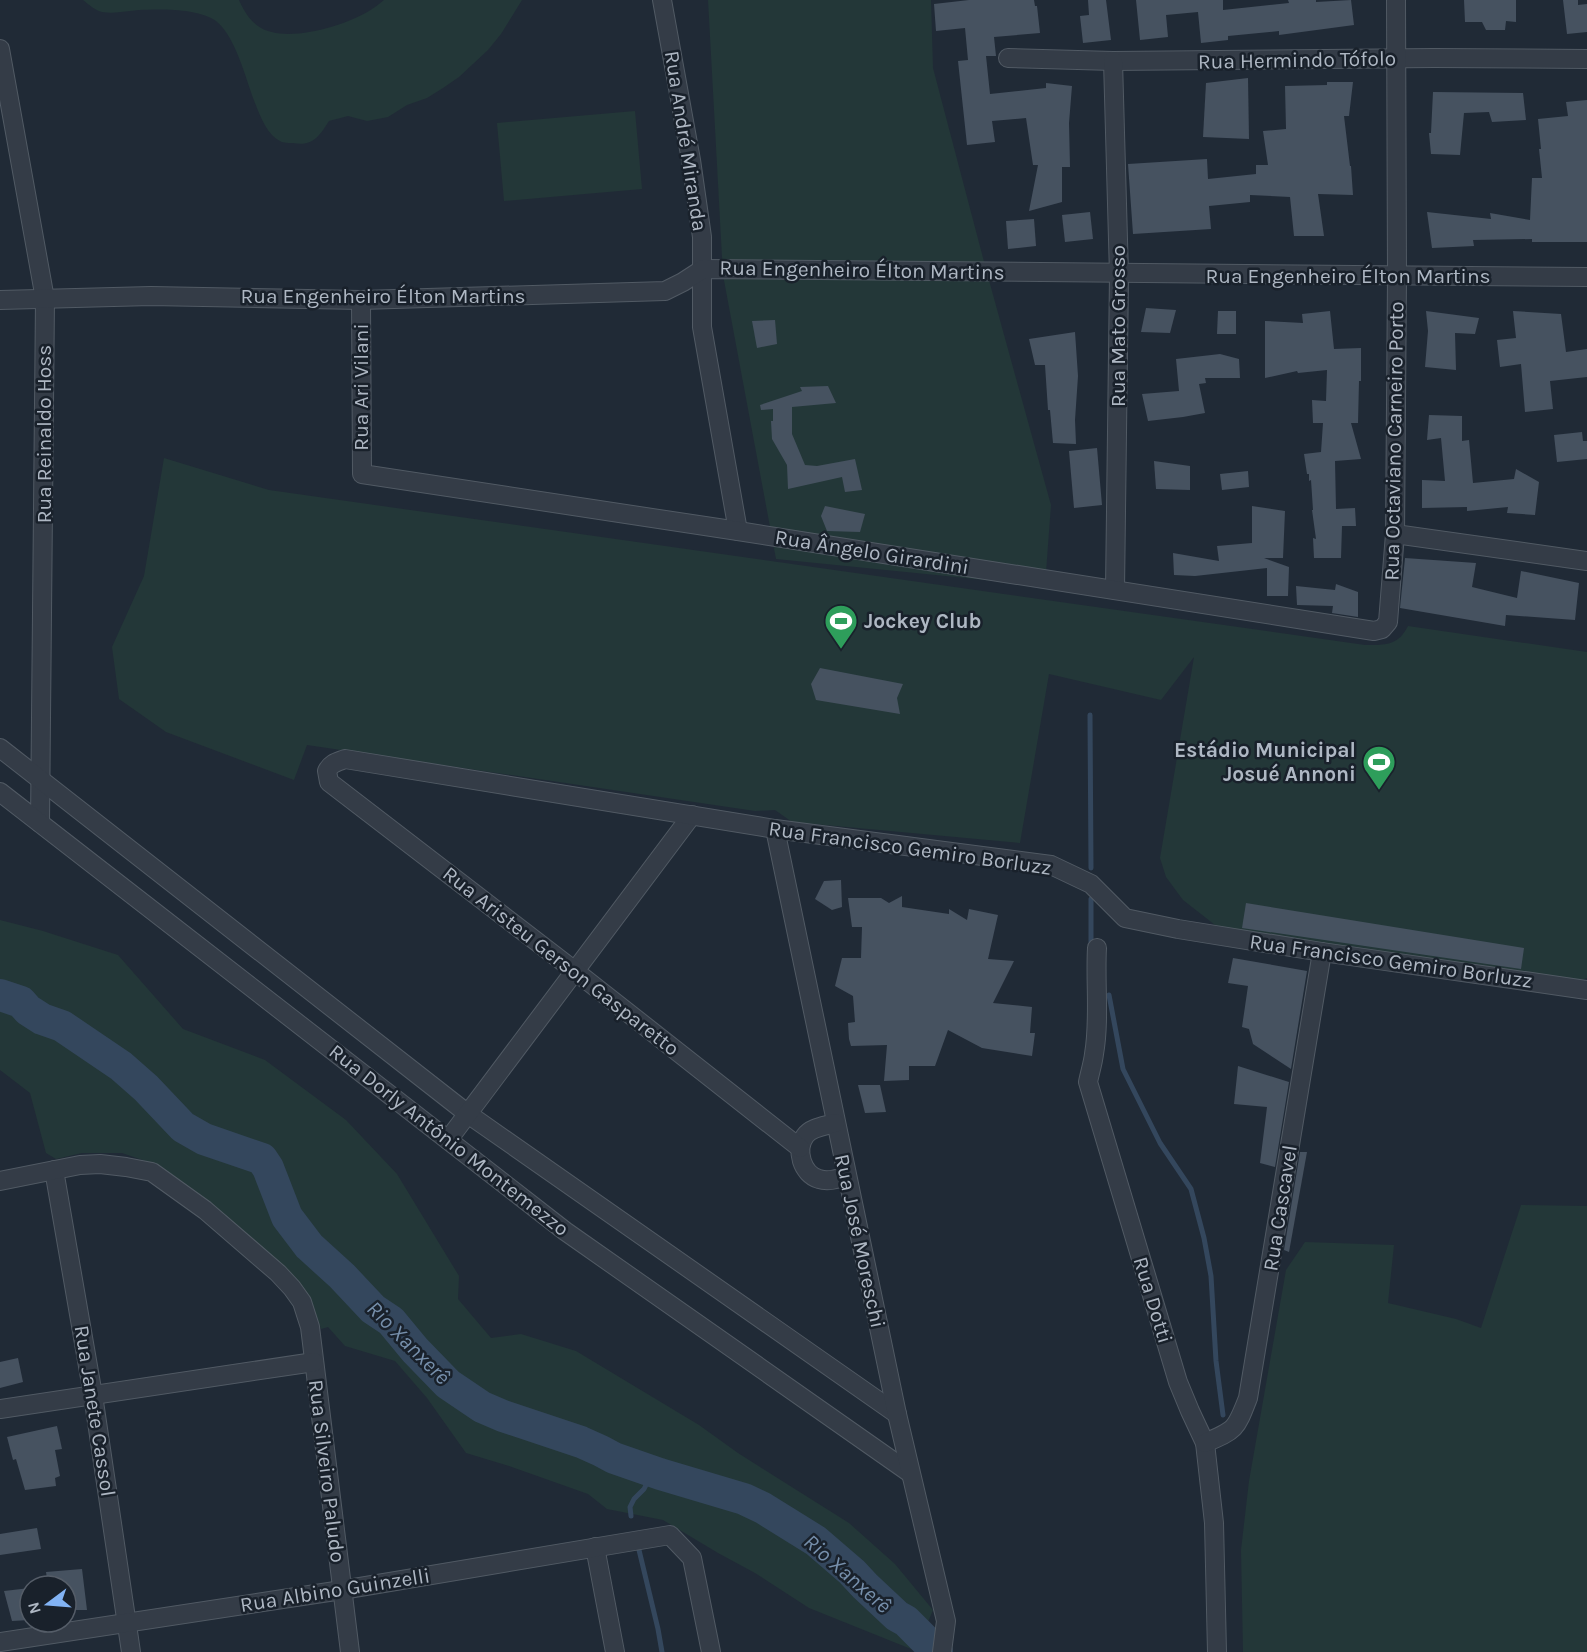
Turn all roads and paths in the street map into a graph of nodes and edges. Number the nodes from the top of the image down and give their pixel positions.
1 (662, 0) edge
2 (1396, 0) edge
3 (0, 49) edge
4 (1008, 58) dead end
5 (1396, 59) junction
6 (1587, 59) edge
7 (1113, 61) junction
8 (703, 269) junction
9 (1119, 274) junction
10 (1398, 277) junction
11 (1587, 277) edge
12 (45, 299) junction
13 (0, 300) edge
14 (361, 300) junction
15 (362, 474) joint
16 (738, 531) junction
17 (1395, 534) junction
18 (1587, 561) edge
19 (1115, 590) junction
20 (1382, 629) joint
21 (0, 748) edge
22 (327, 771) joint
23 (41, 780) junction
24 (0, 792) edge
25 (692, 816) junction
26 (40, 823) junction
27 (775, 829) junction
28 (1096, 948) dead end
29 (1322, 952) junction
30 (575, 971) junction
31 (1587, 990) edge
32 (468, 1114) junction
33 (835, 1123) junction
34 (448, 1140) junction
35 (800, 1148) junction
36 (54, 1170) junction
37 (846, 1176) junction
38 (0, 1181) edge
39 (314, 1362) junction
40 (93, 1395) junction
41 (0, 1409) edge
42 (897, 1414) junction
43 (1205, 1443) junction
44 (910, 1473) junction
45 (595, 1547) junction
46 (342, 1590) junction
47 (127, 1623) junction
48 (0, 1642) edge
49 (131, 1652) edge
50 (350, 1652) edge
51 (615, 1652) edge
52 (711, 1652) edge
53 (942, 1652) edge
54 (1216, 1652) edge

1 - 8 street, Rua André Miranda
2 - 5 street, Rua Octaviano Carneiro Porto
3 - 12 street, Rua Reinaldo Hoss
4 - 7 street, Rua Hermindo Tófolo
5 - 6 street, Rua Hermindo Tófolo
5 - 7 street, Rua Hermindo Tófolo
5 - 10 street, Rua Octaviano Carneiro Porto
7 - 9 street, Rua Mato Grosso
8 - 9 street, Rua Engenheiro Élton Martins
8 - 14 street, Rua Engenheiro Élton Martins
8 - 16 street, Rua André Miranda
9 - 10 street, Rua Engenheiro Élton Martins
9 - 19 street, Rua Mato Grosso
10 - 11 street, Rua Engenheiro Élton Martins
10 - 17 street, Rua Octaviano Carneiro Porto
12 - 13 street, Rua Engenheiro Élton Martins
12 - 14 street, Rua Engenheiro Élton Martins
12 - 23 street, Rua Reinaldo Hoss
14 - 15 street, Rua Ari Vilani
15 - 16 street, Rua Ângelo Girardini
16 - 19 street, Rua Ângelo Girardini
17 - 18 street
17 - 20 street, Rua Octaviano Carneiro Porto
19 - 20 street, Rua Ângelo Girardini
21 - 23 street, Rua Dorly Antônio Montemezzo
22 - 25 street, Rua Francisco Gemiro Borluzz
22 - 30 street, Rua Aristeu Gerson Gasparetto
23 - 26 street, Rua Reinaldo Hoss
23 - 32 street, Rua Dorly Antônio Montemezzo
24 - 26 street, Rua Dorly Antônio Montemezzo
25 - 27 street, Rua Francisco Gemiro Borluzz
25 - 30 street
26 - 34 street, Rua Dorly Antônio Montemezzo
27 - 29 street, Rua Francisco Gemiro Borluzz
27 - 33 street, Rua José Moreschi
28 - 43 street, Rua Dotti
29 - 31 street, Rua Francisco Gemiro Borluzz
29 - 43 street, Rua Cascavel
30 - 32 street
30 - 35 street, Rua Aristeu Gerson Gasparetto
32 - 34 street
32 - 42 street, Rua Dorly Antônio Montemezzo
33 - 35 street
33 - 37 street, Rua José Moreschi
34 - 44 street, Rua Dorly Antônio Montemezzo
35 - 37 street
36 - 38 street, Rua Silveiro Paludo
36 - 39 street, Rua Silveiro Paludo
36 - 40 street, Rua Janete Cassol
37 - 42 street, Rua José Moreschi
39 - 40 street
39 - 46 street, Rua Silveiro Paludo
40 - 41 street
40 - 47 street, Rua Janete Cassol
42 - 44 street, Rua José Moreschi
43 - 54 street, Rua Dotti
44 - 53 street, Rua José Moreschi
45 - 46 street, Rua Albino Guinzelli
45 - 51 street
45 - 52 street, Rua Albino Guinzelli
46 - 47 street, Rua Albino Guinzelli
46 - 50 street, Rua Silveiro Paludo
47 - 48 street, Rua Albino Guinzelli
47 - 49 street, Rua Janete Cassol

